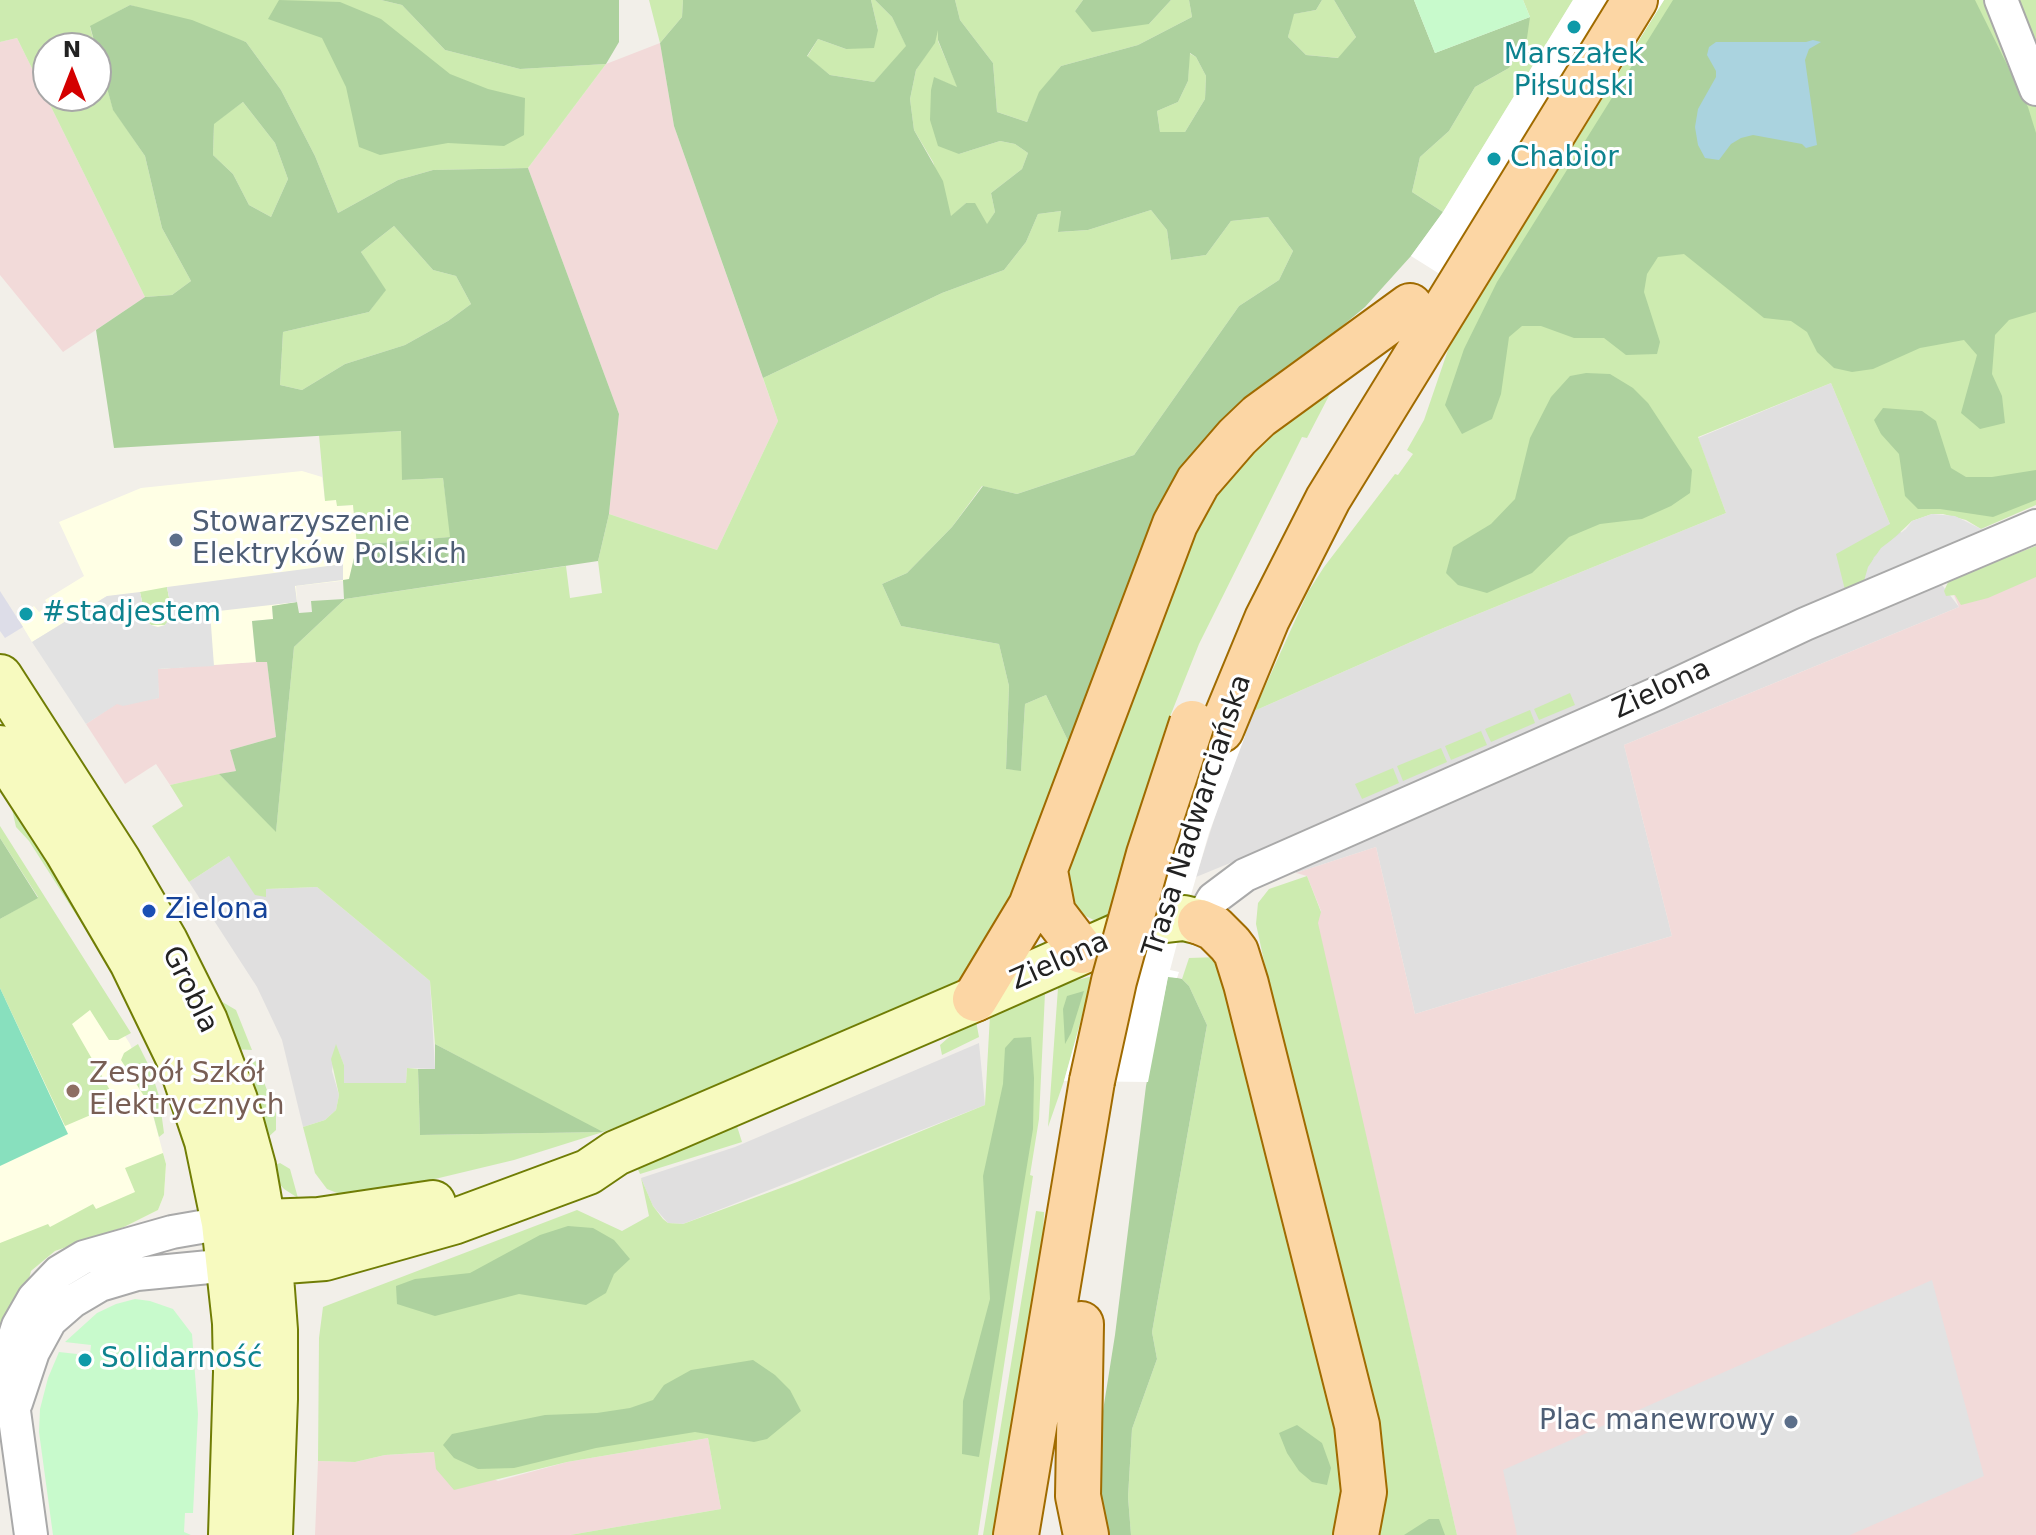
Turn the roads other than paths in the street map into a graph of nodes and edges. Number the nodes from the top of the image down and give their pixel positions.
1 (1600, 0) edge
2 (1635, 0) edge
3 (2001, 0) edge
4 (2036, 89) edge
5 (1445, 277) junction
6 (1410, 306) junction
7 (2036, 526) edge
8 (0, 677) edge
9 (1206, 727) junction
10 (0, 748) edge
11 (1045, 871) junction
12 (1200, 922) junction
13 (1082, 951) junction
14 (975, 999) junction
15 (1107, 1081) junction
16 (247, 1243) junction
17 (1081, 1324) junction
18 (31, 1535) edge
19 (231, 1535) edge
20 (270, 1535) edge
21 (1016, 1535) edge
22 (1046, 1535) edge
23 (1086, 1535) edge
24 (1356, 1535) edge

1 - 5 main road, Trasa Nadwarciańska
2 - 5 main road, Trasa Nadwarciańska
3 - 4 street
5 - 6 main road, Trasa Nadwarciańska
5 - 9 main road, Trasa Nadwarciańska
6 - 9 main road, Trasa Nadwarciańska
6 - 11 main road
7 - 12 street, Zielona
8 - 16 main road, Grobla
9 - 15 main road, Trasa Nadwarciańska
10 - 16 main road, Grobla
11 - 13 main road
11 - 14 main road
12 - 13 main road, Zielona
12 - 24 main road
13 - 14 main road, Zielona
14 - 16 main road, Zielona
15 - 17 main road, Trasa Nadwarciańska
15 - 21 main road, Trasa Nadwarciańska
16 - 18 street
16 - 19 main road, Grobla
16 - 20 main road, Grobla
17 - 22 main road, Trasa Nadwarciańska
17 - 23 main road

